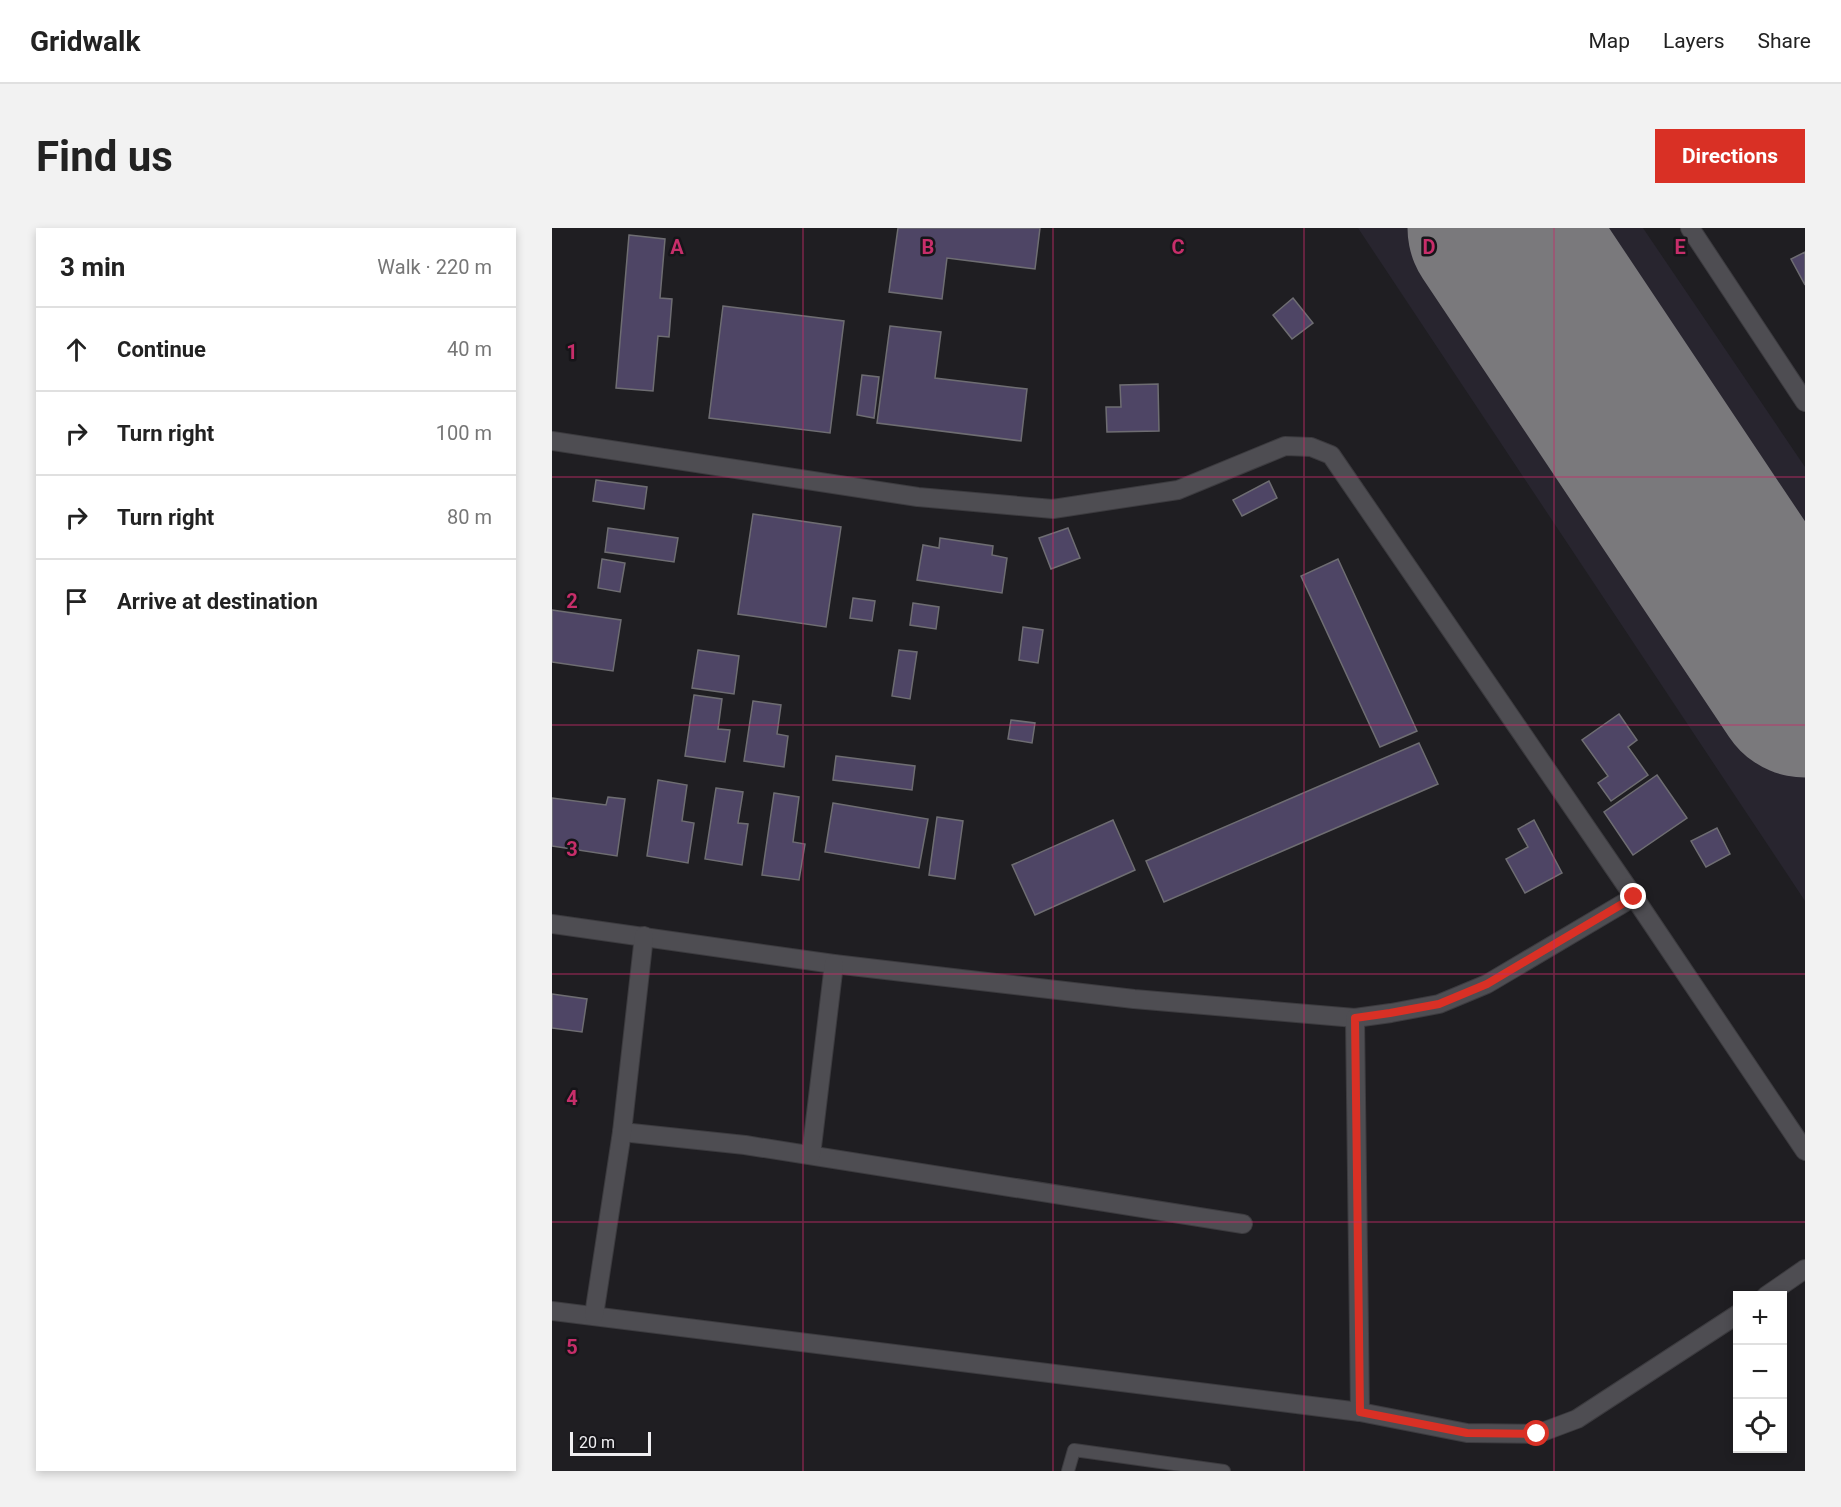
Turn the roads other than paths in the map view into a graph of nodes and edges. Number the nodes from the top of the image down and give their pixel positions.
1 (1690, 228) edge
2 (1805, 402) edge
3 (552, 441) edge
4 (1634, 897) junction
5 (552, 924) edge
6 (644, 936) junction
7 (834, 964) junction
8 (1355, 1018) junction
9 (622, 1132) junction
10 (1805, 1151) edge
11 (812, 1155) junction
12 (1243, 1224) dead end
13 (1805, 1269) edge
14 (1773, 1291) edge
15 (552, 1311) edge
16 (594, 1315) junction
17 (1733, 1317) edge
18 (1360, 1412) junction
19 (1068, 1471) edge
20 (1224, 1471) edge

1 - 2 street
3 - 4 street
4 - 8 street
4 - 10 street
5 - 6 street
6 - 7 street
6 - 9 street
7 - 8 street
7 - 11 street
8 - 18 street
9 - 11 street
9 - 16 street
11 - 12 street
13 - 14 street
15 - 16 street
16 - 18 street
17 - 18 street
19 - 20 lane

